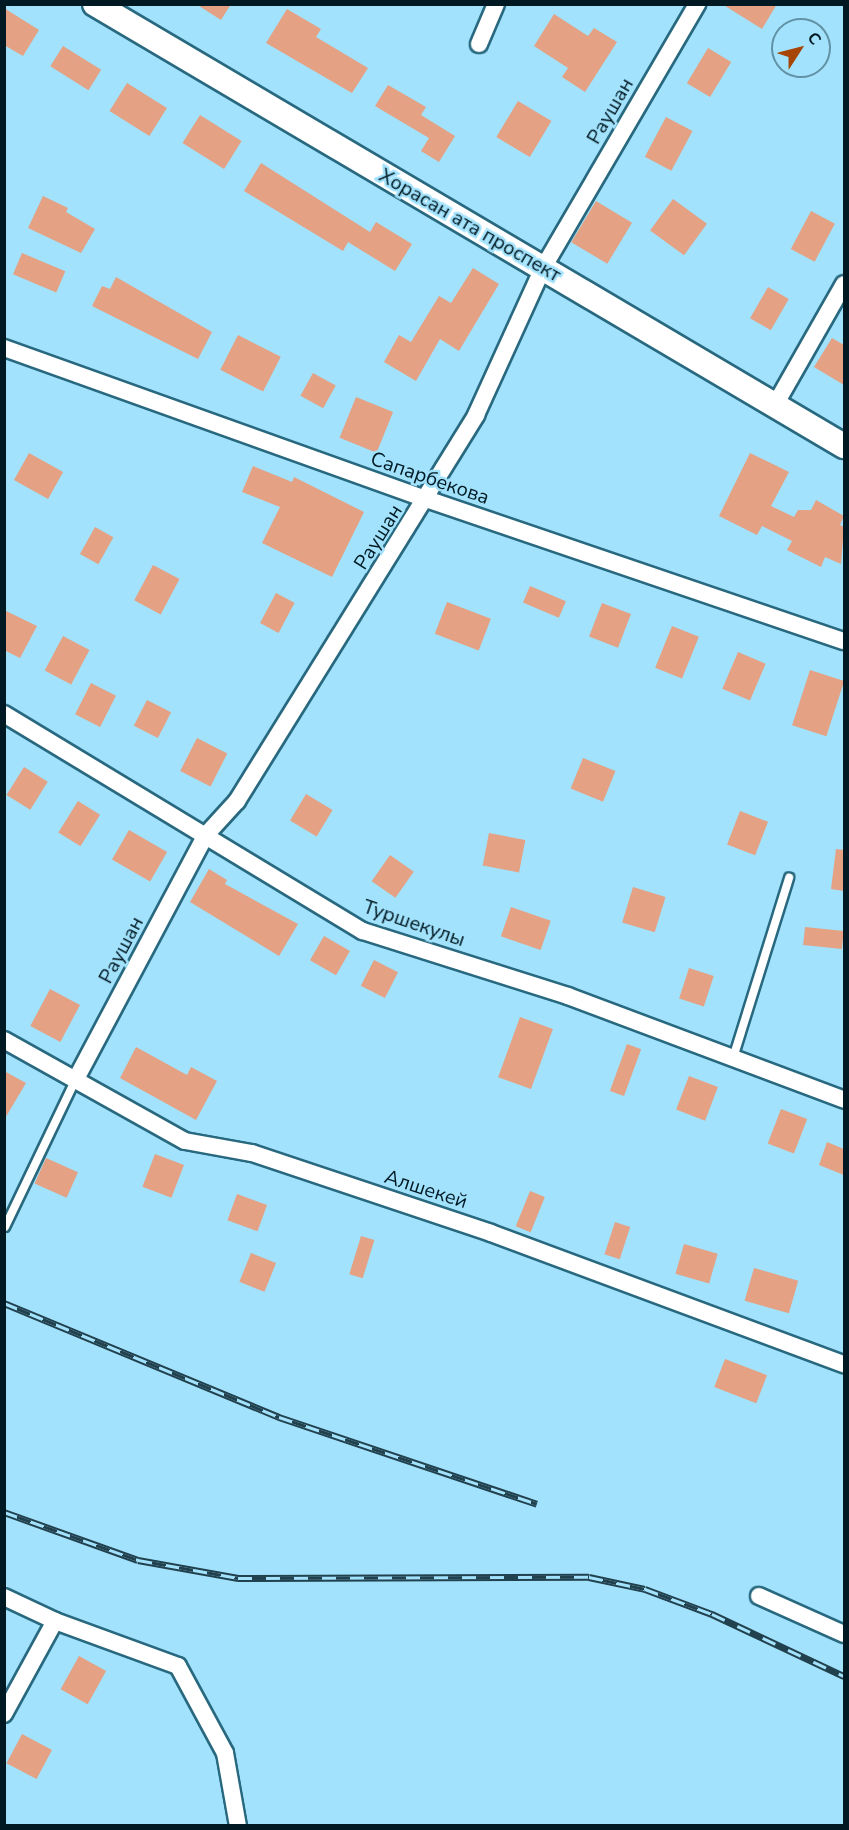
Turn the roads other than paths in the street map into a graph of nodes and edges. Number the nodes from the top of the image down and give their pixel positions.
1 (95, 4) edge
2 (496, 4) edge
3 (697, 4) edge
4 (479, 44) dead end
5 (543, 268) junction
6 (844, 284) edge
7 (4, 348) edge
8 (775, 405) junction
9 (844, 446) edge
10 (426, 499) junction
11 (844, 641) edge
12 (4, 714) edge
13 (205, 836) junction
14 (789, 878) dead end
15 (4, 1040) edge
16 (733, 1058) junction
17 (76, 1079) junction
18 (844, 1100) edge
19 (5, 1227) edge
20 (844, 1364) edge
21 (759, 1596) dead end
22 (4, 1597) edge
23 (55, 1621) junction
24 (844, 1634) edge
25 (4, 1714) edge
26 (238, 1826) edge

1 - 5 main road, Хорасан ата проспект
2 - 4 street
3 - 5 street, Раушан
5 - 8 main road, Хорасан ата проспект
5 - 10 street, Раушан
6 - 8 street
7 - 10 street, Сапарбекова
8 - 9 main road, Хорасан ата проспект
10 - 11 street, Сапарбекова
10 - 13 street, Раушан
12 - 13 street, Туршекулы
13 - 16 street, Туршекулы
13 - 17 street, Раушан
14 - 16 lane
15 - 17 street, Алшекей
16 - 18 street, Туршекулы
17 - 19 lane
17 - 20 street, Алшекей
21 - 24 street
22 - 23 street
23 - 25 street
23 - 26 street

